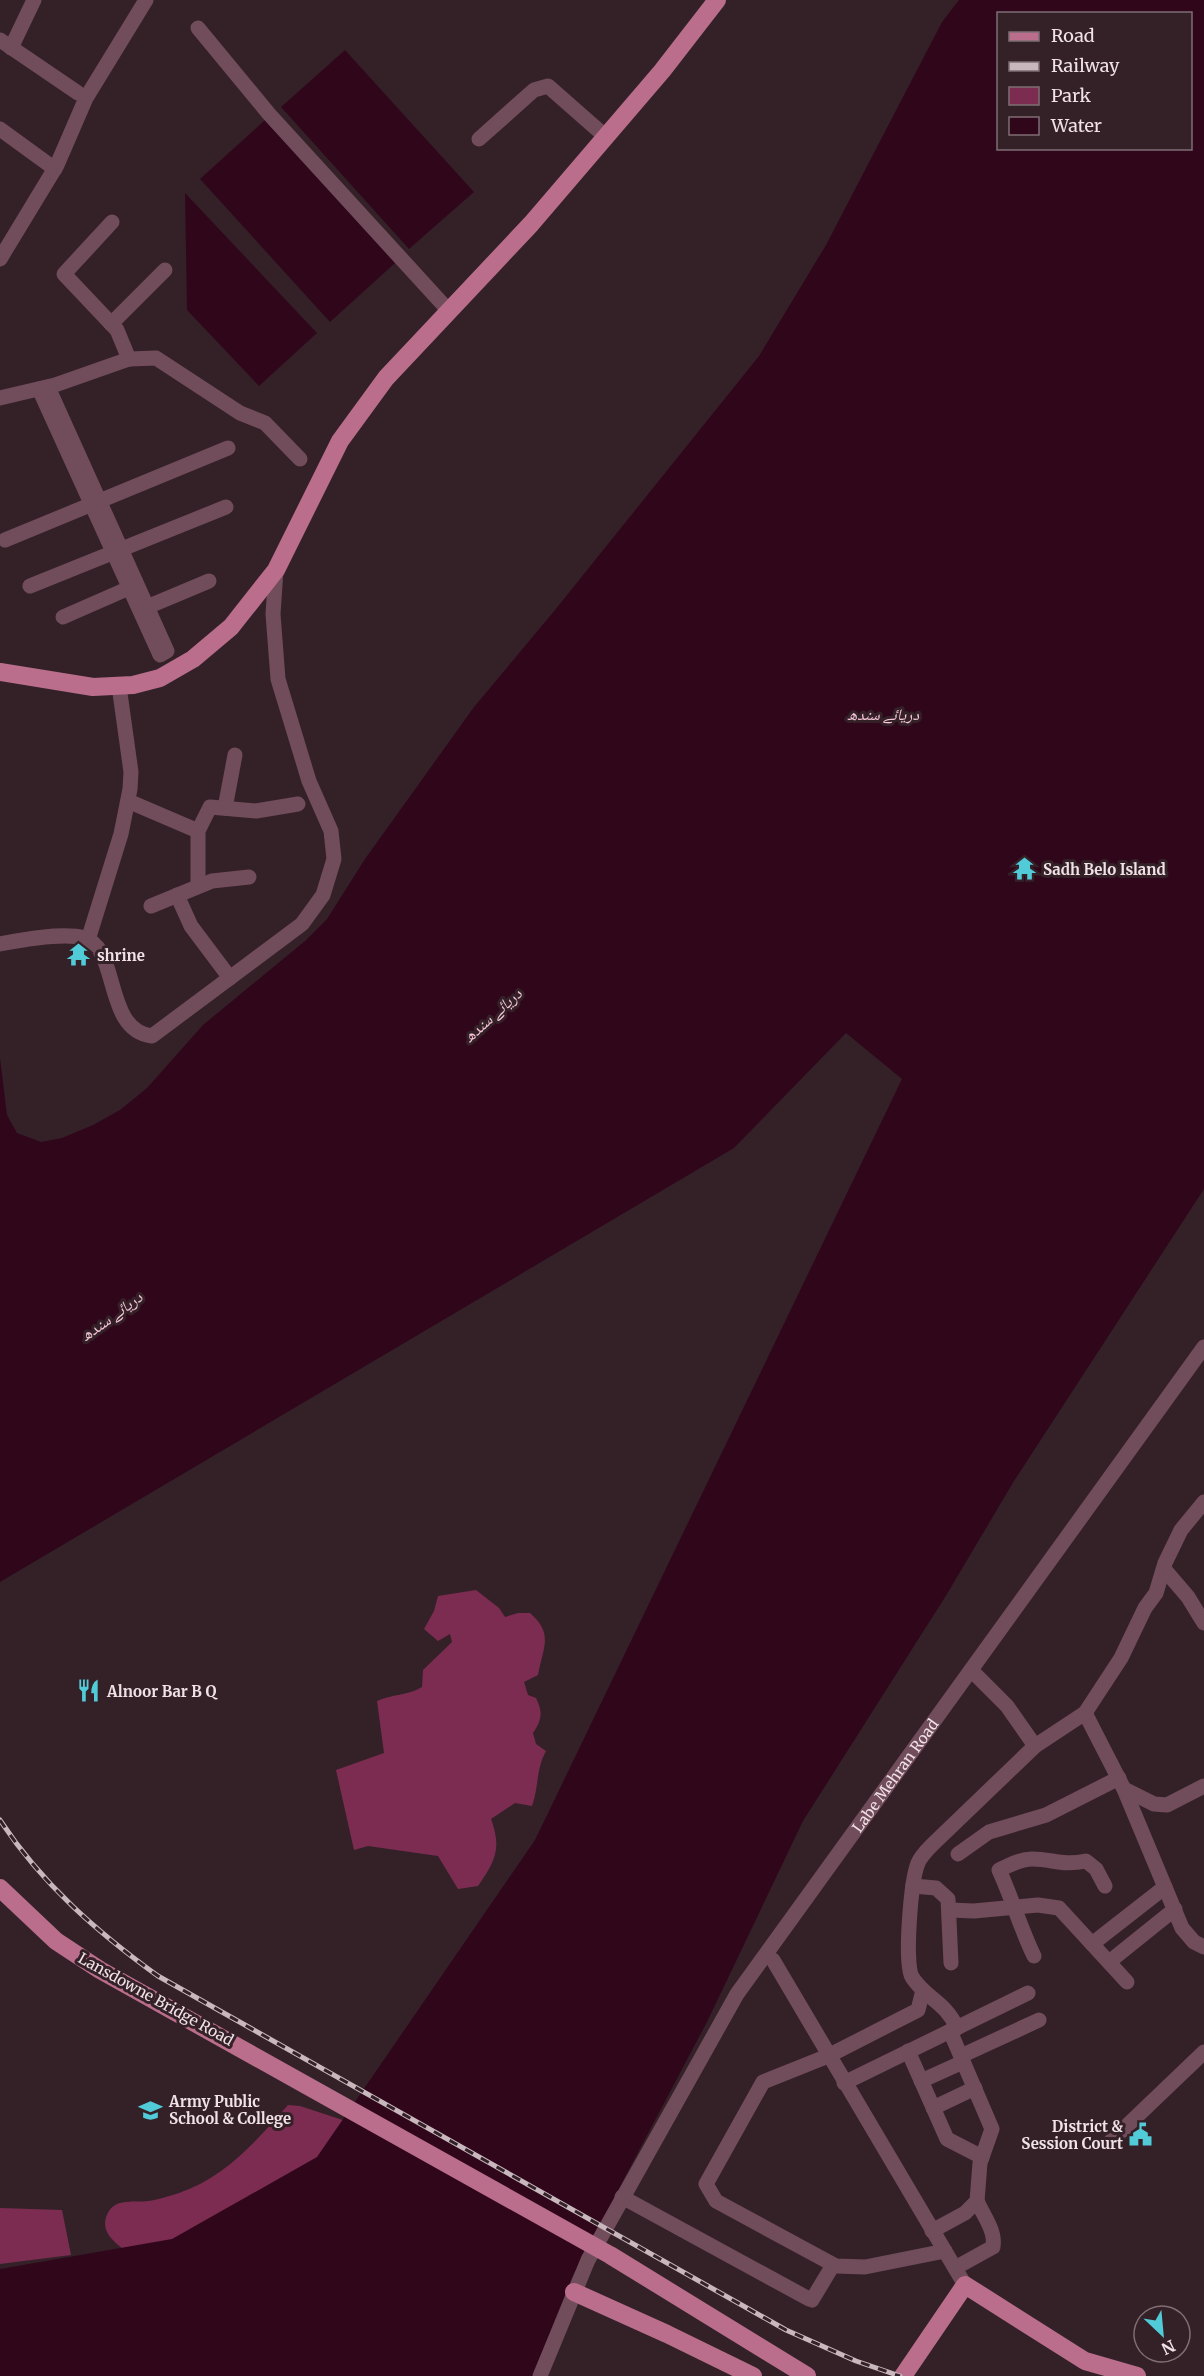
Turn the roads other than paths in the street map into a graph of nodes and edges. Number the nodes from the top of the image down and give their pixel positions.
1 (34, 0) edge
2 (146, 0) edge
3 (717, 0) edge
4 (198, 28) dead end
5 (6, 44) edge
6 (78, 93) dead end
7 (0, 129) edge
8 (606, 137) junction
9 (479, 139) dead end
10 (55, 169) junction
11 (112, 222) dead end
12 (0, 259) edge
13 (165, 270) dead end
14 (449, 311) junction
15 (111, 324) junction
16 (129, 359) junction
17 (43, 388) junction
18 (0, 398) edge
19 (228, 448) dead end
20 (300, 459) dead end
21 (95, 503) junction
22 (226, 507) dead end
23 (5, 540) dead end
24 (117, 551) junction
25 (276, 570) junction
26 (209, 581) dead end
27 (30, 586) dead end
28 (133, 587) junction
29 (147, 607) junction
30 (63, 617) dead end
31 (0, 672) edge
32 (119, 686) junction
33 (235, 756) dead end
34 (128, 801) junction
35 (298, 804) dead end
36 (225, 808) junction
37 (198, 831) junction
38 (249, 877) dead end
39 (198, 885) junction
40 (177, 895) junction
41 (151, 906) dead end
42 (88, 940) junction
43 (0, 944) edge
44 (230, 978) junction
45 (1204, 1347) edge
46 (1204, 1502) edge
47 (1164, 1569) junction
48 (1198, 1599) edge
49 (1204, 1623) edge
50 (971, 1670) junction
51 (1085, 1713) junction
52 (1035, 1746) junction
53 (1122, 1784) junction
54 (1204, 1786) edge
55 (958, 1854) dead end
56 (1105, 1886) dead end
57 (913, 1887) junction
58 (1165, 1887) junction
59 (0, 1888) edge
60 (1016, 1907) junction
61 (950, 1910) junction
62 (1174, 1910) junction
63 (1092, 1944) junction
64 (1204, 1947) edge
65 (1034, 1956) dead end
66 (772, 1960) dead end
67 (1109, 1962) junction
68 (951, 1963) dead end
69 (1127, 1982) dead end
70 (923, 1990) junction
71 (1028, 1993) dead end
72 (1039, 2020) dead end
73 (953, 2030) junction
74 (908, 2051) junction
75 (1204, 2052) edge
76 (828, 2056) junction
77 (962, 2059) junction
78 (921, 2081) junction
79 (844, 2083) junction
80 (975, 2088) junction
81 (933, 2108) junction
82 (1111, 2141) dead end
83 (982, 2157) junction
84 (622, 2197) junction
85 (977, 2201) junction
86 (932, 2230) junction
87 (945, 2251) junction
88 (833, 2265) junction
89 (955, 2268) junction
90 (965, 2285) junction
91 (574, 2292) junction
92 (540, 2376) edge
93 (753, 2376) edge
94 (805, 2376) edge
95 (903, 2376) edge
96 (1136, 2376) edge

1 - 5 street
2 - 10 street
3 - 8 main road
4 - 14 street
5 - 6 street
7 - 10 street
8 - 9 street
8 - 14 main road
10 - 12 street
11 - 15 street
13 - 15 street
14 - 25 main road
15 - 16 street
16 - 17 street
16 - 20 street
17 - 18 street
17 - 21 street
19 - 21 street
21 - 23 street
21 - 24 street
22 - 24 street
24 - 27 street
24 - 28 street
25 - 32 main road
25 - 44 street
26 - 29 street
28 - 29 street
28 - 29 street
28 - 30 street
31 - 32 main road
32 - 34 street
33 - 36 street
34 - 37 street
34 - 42 street
35 - 36 street
36 - 37 street
37 - 39 street
38 - 39 street
39 - 40 street
40 - 41 street
40 - 44 street
42 - 43 street
42 - 44 street
45 - 50 street, Labe Mehran Road
46 - 47 street
47 - 48 street
47 - 51 street
48 - 49 street
50 - 52 street
50 - 84 street, Labe Mehran Road
51 - 52 street
51 - 53 street
52 - 57 street
53 - 54 street
53 - 55 street
53 - 58 street
56 - 60 street
57 - 61 street
57 - 70 street
58 - 62 street
58 - 63 street
59 - 94 main road, Lansdowne Bridge Road
60 - 61 street
60 - 63 street
60 - 65 street
61 - 68 street
62 - 64 street
62 - 67 street
63 - 67 street
66 - 76 street
67 - 69 street
70 - 73 street
70 - 76 street
71 - 73 street
72 - 77 street
73 - 74 street
73 - 77 street
74 - 78 street
74 - 79 street
75 - 82 street
76 - 79 street
76 - 88 street
77 - 78 street
77 - 80 street
78 - 81 street
79 - 86 street
80 - 81 street
80 - 83 street
81 - 83 street
83 - 85 street
84 - 88 street
84 - 91 street, Labe Mehran Road
85 - 86 street
85 - 89 street
86 - 87 street
87 - 88 street
87 - 89 street
89 - 90 street
90 - 95 main road
90 - 96 main road
91 - 92 street, Labe Mehran Road
91 - 93 main road

